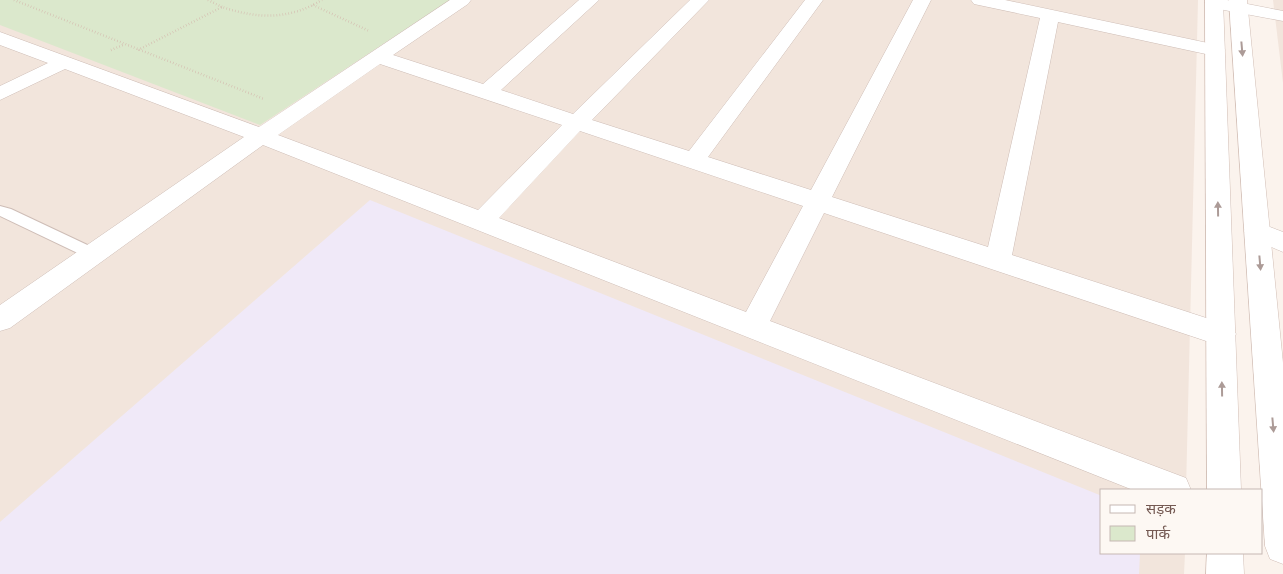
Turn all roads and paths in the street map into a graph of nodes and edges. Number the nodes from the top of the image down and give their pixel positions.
1 (14, 0) edge
2 (208, 0) edge
3 (322, 0) edge
4 (462, 0) edge
5 (590, 0) edge
6 (700, 0) edge
7 (814, 0) edge
8 (922, 0) edge
9 (980, 0) edge
10 (1226, 3) edge
11 (313, 5) junction
12 (222, 7) junction
13 (1050, 15) junction
14 (1283, 16) edge
15 (370, 31) dead end
16 (0, 38) edge
17 (138, 50) junction
18 (1215, 50) junction
19 (378, 57) junction
20 (63, 63) junction
21 (487, 92) junction
22 (0, 94) edge
23 (268, 100) dead end
24 (577, 122) junction
25 (261, 136) junction
26 (694, 160) junction
27 (817, 201) junction
28 (0, 211) edge
29 (481, 222) junction
30 (1257, 231) junction
31 (1283, 242) edge
32 (93, 254) junction
33 (998, 260) junction
34 (0, 320) edge
35 (752, 327) junction
36 (1221, 334) junction
37 (1171, 489) edge
38 (1224, 489) edge
39 (1276, 534) edge
40 (1225, 554) edge
41 (1225, 574) edge

1 - 17 path
2 - 12 path
3 - 11 path
4 - 19 street
5 - 21 street
6 - 24 street
7 - 26 street
8 - 27 street
9 - 13 street
10 - 14 street
10 - 18 street
10 -> 30 street
11 - 12 path
11 - 15 path
12 - 17 path
13 - 18 street
13 - 33 street
16 - 20 street
17 - 23 path
36 -> 18 street
19 - 21 street
19 - 25 street
20 - 22 street
20 - 25 street
21 - 24 street
24 - 26 street
24 - 29 street
25 - 29 street
25 - 32 street
26 - 27 street
27 - 33 street
27 - 35 street
28 - 32 lane
29 - 35 street
30 - 31 street
30 -> 39 street
32 - 34 street
33 - 36 street
35 - 37 street
38 -> 36 street
40 - 41 street

